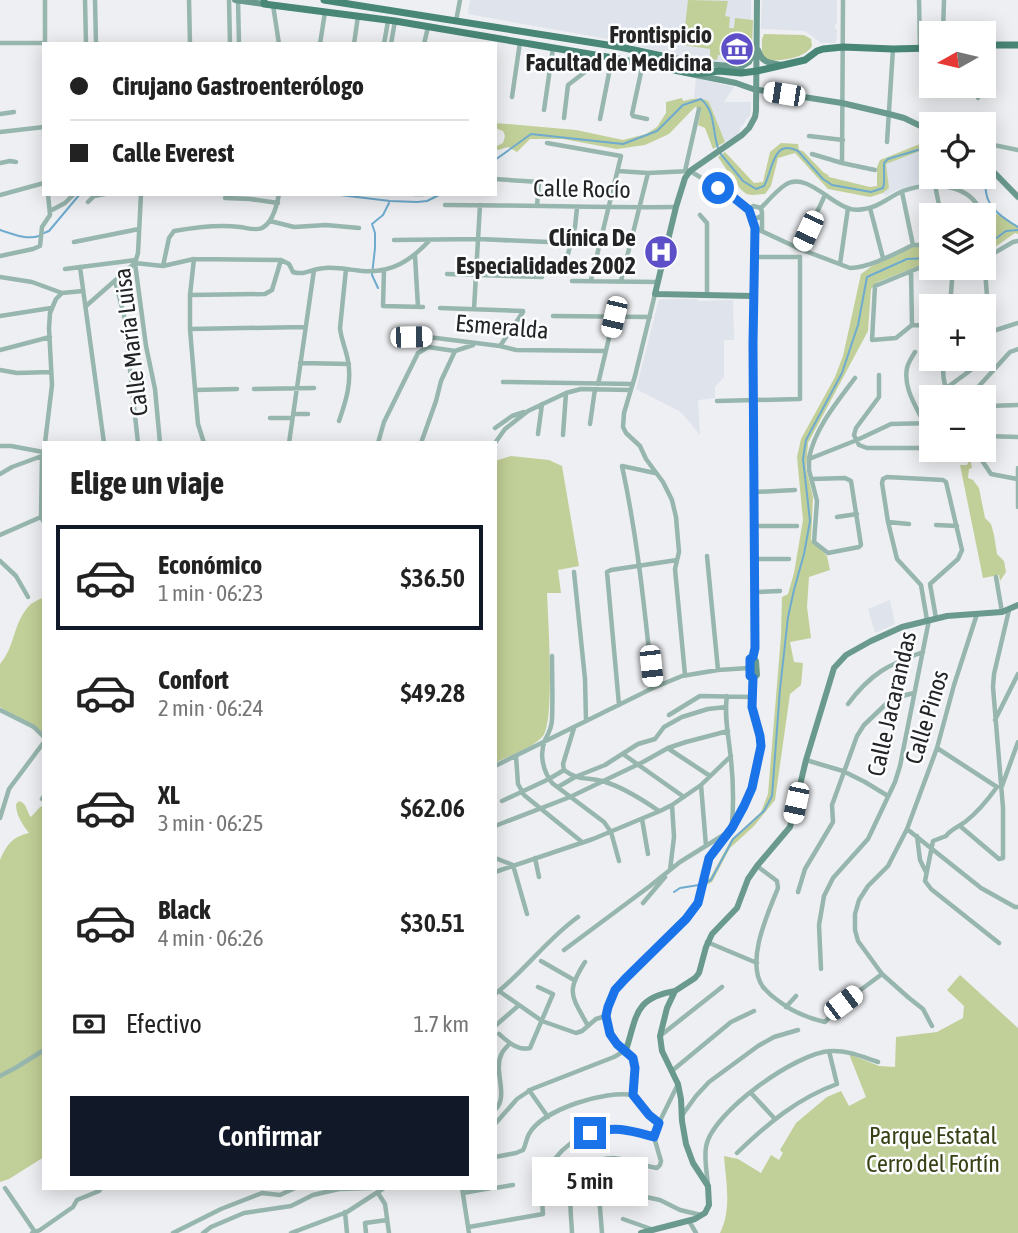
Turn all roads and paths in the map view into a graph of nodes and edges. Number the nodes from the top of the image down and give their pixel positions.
1 (45, 0) edge
2 (85, 0) edge
3 (95, 0) edge
4 (190, 0) edge
5 (229, 0) edge
6 (237, 0) edge
7 (324, 0) edge
8 (460, 0) edge
9 (757, 0) edge
10 (843, 0) edge
11 (919, 0) edge
12 (944, 0) edge
13 (264, 2) edge
14 (279, 3) edge
15 (325, 11) junction
16 (358, 15) junction
17 (391, 20) junction
18 (456, 21) junction
19 (919, 21) edge
20 (943, 21) edge
21 (428, 27) junction
22 (487, 40) edge
23 (46, 42) edge
24 (86, 42) edge
25 (96, 42) edge
26 (190, 42) edge
27 (230, 42) edge
28 (239, 42) edge
29 (279, 42) edge
30 (320, 42) edge
31 (354, 42) edge
32 (385, 42) edge
33 (391, 42) edge
34 (424, 42) edge
35 (0, 43) edge
36 (42, 43) edge
37 (520, 43) junction
38 (757, 45) junction
39 (996, 45) edge
40 (1018, 45) edge
41 (843, 47) junction
42 (553, 48) junction
43 (919, 48) edge
44 (893, 49) junction
45 (588, 53) junction
46 (612, 58) junction
47 (643, 63) junction
48 (695, 63) junction
49 (784, 65) junction
50 (712, 71) junction
51 (757, 71) junction
52 (694, 74) junction
53 (757, 90) junction
54 (512, 97) dead end
55 (842, 103) junction
56 (699, 109) dead end
57 (544, 110) dead end
58 (14, 112) dead end
59 (0, 114) edge
60 (889, 114) junction
61 (564, 118) dead end
62 (647, 118) dead end
63 (600, 119) dead end
64 (919, 125) edge
65 (42, 127) edge
66 (0, 132) edge
67 (809, 136) dead end
68 (843, 140) junction
69 (887, 142) dead end
70 (547, 143) dead end
71 (996, 146) edge
72 (1018, 150) edge
73 (811, 154) dead end
74 (16, 162) dead end
75 (0, 163) edge
76 (842, 163) junction
77 (875, 170) dead end
78 (687, 171) junction
79 (618, 172) junction
80 (648, 173) junction
81 (996, 174) edge
82 (497, 179) edge
83 (42, 184) edge
84 (919, 188) edge
85 (954, 189) edge
86 (902, 192) junction
87 (0, 195) edge
88 (825, 195) junction
89 (48, 196) edge
90 (72, 196) edge
91 (94, 196) edge
92 (141, 196) edge
93 (279, 196) edge
94 (1018, 197) edge
95 (225, 198) dead end
96 (88, 202) dead end
97 (278, 203) junction
98 (977, 203) edge
99 (444, 205) dead end
100 (480, 205) junction
101 (537, 206) junction
102 (640, 207) junction
103 (676, 207) junction
104 (577, 208) junction
105 (608, 208) junction
106 (761, 208) junction
107 (848, 208) junction
108 (870, 208) junction
109 (749, 210) junction
110 (50, 211) junction
111 (700, 215) dead end
112 (761, 216) junction
113 (752, 218) junction
114 (270, 221) junction
115 (359, 228) dead end
116 (755, 228) junction
117 (139, 229) junction
118 (762, 231) junction
119 (478, 239) junction
120 (394, 240) dead end
121 (430, 240) junction
122 (1018, 241) edge
123 (74, 242) dead end
124 (570, 243) junction
125 (919, 244) edge
126 (913, 245) junction
127 (800, 249) junction
128 (996, 252) edge
129 (568, 254) dead end
130 (415, 255) junction
131 (0, 256) edge
132 (754, 257) junction
133 (883, 258) junction
134 (194, 259) junction
135 (281, 260) junction
136 (136, 262) junction
137 (840, 264) junction
138 (163, 266) junction
139 (80, 267) junction
140 (919, 268) edge
141 (65, 269) dead end
142 (314, 269) junction
143 (346, 269) junction
144 (381, 271) junction
145 (911, 271) junction
146 (447, 274) dead end
147 (476, 274) junction
148 (542, 276) dead end
149 (0, 277) edge
150 (115, 281) junction
151 (572, 281) dead end
152 (591, 281) junction
153 (621, 281) junction
154 (658, 282) junction
155 (83, 291) junction
156 (62, 293) junction
157 (655, 294) junction
158 (190, 295) junction
159 (707, 295) junction
160 (753, 296) junction
161 (86, 306) junction
162 (52, 308) junction
163 (440, 308) dead end
164 (474, 309) junction
165 (0, 316) edge
166 (552, 316) dead end
167 (614, 317) junction
168 (650, 317) junction
169 (1018, 323) edge
170 (912, 325) junction
171 (919, 325) edge
172 (304, 327) junction
173 (190, 328) junction
174 (996, 329) edge
175 (50, 338) junction
176 (395, 338) dead end
177 (476, 344) junction
178 (500, 346) junction
179 (1018, 349) edge
180 (0, 350) edge
181 (455, 351) junction
182 (606, 351) junction
183 (915, 352) dead end
184 (300, 363) junction
185 (349, 364) junction
186 (0, 370) edge
187 (969, 371) edge
188 (51, 372) junction
189 (879, 375) dead end
190 (855, 378) dead end
191 (503, 382) dead end
192 (632, 384) junction
193 (949, 385) edge
194 (980, 385) edge
195 (596, 387) junction
196 (296, 388) junction
197 (314, 388) dead end
198 (237, 389) dead end
199 (254, 389) dead end
200 (195, 390) junction
201 (630, 390) junction
202 (566, 393) junction
203 (753, 400) junction
204 (717, 401) dead end
205 (542, 404) junction
206 (1018, 405) edge
207 (996, 406) edge
208 (919, 410) edge
209 (528, 411) junction
210 (309, 414) dead end
211 (293, 416) junction
212 (270, 418) dead end
213 (339, 421) dead end
214 (919, 423) edge
215 (590, 424) dead end
216 (495, 428) dead end
217 (538, 434) dead end
218 (563, 435) dead end
219 (996, 436) edge
220 (1018, 437) edge
221 (857, 440) junction
222 (46, 441) edge
223 (104, 441) edge
224 (138, 441) edge
225 (160, 441) edge
226 (203, 441) edge
227 (289, 441) edge
228 (379, 441) edge
229 (422, 441) edge
230 (497, 441) edge
231 (0, 446) edge
232 (919, 449) edge
233 (42, 453) edge
234 (42, 453) edge
235 (809, 459) junction
236 (983, 462) edge
237 (1018, 468) edge
238 (656, 473) junction
239 (0, 474) edge
240 (812, 479) junction
241 (1017, 479) edge
242 (795, 491) dead end
243 (755, 492) junction
244 (1018, 507) edge
245 (857, 514) junction
246 (837, 517) dead end
247 (42, 519) edge
248 (888, 522) junction
249 (909, 524) dead end
250 (936, 525) dead end
251 (755, 526) junction
252 (797, 526) dead end
253 (957, 526) junction
254 (0, 535) edge
255 (707, 556) dead end
256 (755, 559) junction
257 (789, 559) dead end
258 (677, 560) junction
259 (0, 561) edge
260 (640, 565) junction
261 (574, 572) dead end
262 (996, 578) dead end
263 (780, 591) dead end
264 (755, 592) junction
265 (28, 597) dead end
266 (1018, 605) edge
267 (1005, 611) junction
268 (977, 614) junction
269 (931, 619) junction
270 (923, 652) junction
271 (552, 656) dead end
272 (753, 657) junction
273 (750, 668) junction
274 (718, 670) junction
275 (1018, 674) edge
276 (685, 675) junction
277 (753, 678) junction
278 (653, 688) junction
279 (914, 692) junction
280 (727, 696) junction
281 (752, 697) junction
282 (848, 704) dead end
283 (619, 705) junction
284 (726, 707) junction
285 (0, 710) edge
286 (669, 715) dead end
287 (994, 720) junction
288 (586, 721) junction
289 (574, 727) junction
290 (728, 731) junction
291 (42, 735) edge
292 (1018, 742) edge
293 (544, 743) junction
294 (42, 745) edge
295 (668, 748) junction
296 (937, 748) junction
297 (623, 754) junction
298 (516, 756) junction
299 (731, 756) junction
300 (806, 760) junction
301 (497, 765) edge
302 (638, 765) junction
303 (564, 770) junction
304 (843, 771) junction
305 (710, 776) junction
306 (575, 777) junction
307 (549, 779) junction
308 (603, 781) junction
309 (701, 785) junction
310 (558, 787) junction
311 (999, 787) junction
312 (522, 792) junction
313 (888, 796) junction
314 (570, 797) junction
315 (684, 797) junction
316 (502, 801) dead end
317 (672, 805) junction
318 (541, 808) junction
319 (660, 811) junction
320 (0, 818) edge
321 (642, 819) junction
322 (497, 825) edge
323 (960, 826) junction
324 (907, 829) junction
325 (730, 830) junction
326 (611, 832) junction
327 (917, 836) junction
328 (583, 842) junction
329 (706, 846) junction
330 (931, 847) junction
331 (648, 855) dead end
332 (535, 858) junction
333 (497, 859) edge
334 (619, 861) dead end
335 (513, 865) junction
336 (757, 866) junction
337 (670, 869) junction
338 (497, 871) edge
339 (926, 872) junction
340 (539, 877) dead end
341 (798, 892) dead end
342 (643, 904) dead end
343 (1018, 907) edge
344 (527, 914) dead end
345 (578, 917) dead end
346 (707, 942) junction
347 (999, 943) dead end
348 (564, 950) dead end
349 (541, 961) dead end
350 (585, 962) dead end
351 (757, 963) junction
352 (821, 969) dead end
353 (882, 974) junction
354 (574, 980) junction
355 (538, 987) dead end
356 (722, 987) dead end
357 (675, 991) junction
358 (497, 993) edge
359 (796, 996) dead end
360 (518, 1006) junction
361 (786, 1007) junction
362 (754, 1011) dead end
363 (606, 1016) junction
364 (542, 1021) junction
365 (497, 1024) edge
366 (588, 1026) junction
367 (932, 1026) dead end
368 (799, 1030) dead end
369 (499, 1034) dead end
370 (660, 1036) junction
371 (510, 1044) junction
372 (42, 1050) edge
373 (626, 1050) junction
374 (829, 1051) junction
375 (878, 1062) dead end
376 (673, 1070) junction
377 (0, 1076) edge
378 (678, 1084) junction
379 (529, 1090) junction
380 (751, 1093) junction
381 (633, 1095) junction
382 (497, 1108) edge
383 (682, 1116) junction
384 (548, 1117) junction
385 (775, 1119) junction
386 (497, 1122) edge
387 (659, 1123) junction
388 (654, 1137) junction
389 (737, 1153) dead end
390 (497, 1157) edge
391 (513, 1185) dead end
392 (708, 1186) junction
393 (497, 1187) edge
394 (5, 1188) dead end
395 (100, 1190) edge
396 (291, 1190) edge
397 (335, 1190) edge
398 (382, 1190) edge
399 (463, 1191) edge
400 (378, 1193) junction
401 (345, 1212) junction
402 (702, 1216) junction
403 (623, 1219) dead end
404 (387, 1220) junction
405 (689, 1221) junction
406 (652, 1229) junction
407 (469, 1230) edge
408 (37, 1232) edge
409 (173, 1233) edge
410 (203, 1233) edge
411 (291, 1233) edge
412 (347, 1233) edge
413 (366, 1233) edge
414 (388, 1233) edge
415 (572, 1233) edge
416 (601, 1233) edge
417 (641, 1233) edge
418 (696, 1233) edge

1 - 23 street
2 - 24 street
3 - 25 street
4 - 26 street
5 - 27 street
6 - 13 main road
6 - 28 street
7 - 18 main road
8 - 18 street
9 - 38 main road
10 - 41 street
11 - 19 street
12 - 20 street
13 - 14 main road
14 - 15 main road
14 - 29 street
15 - 16 main road
15 - 30 street
16 - 17 main road
16 - 31 street
17 - 21 main road
17 - 32 street
17 - 33 street
18 - 48 main road
21 - 22 main road
21 - 34 street
22 - 37 main road
35 - 36 street
37 - 42 main road
37 - 54 street
38 - 48 main road
38 - 49 main road
38 - 51 main road
39 - 40 main road
41 - 44 main road
41 - 49 main road
41 - 55 street
42 - 45 main road
42 - 57 street
43 - 44 main road
44 - 60 street
45 - 46 main road
45 - 61 street
46 - 47 main road
46 - 63 street
47 - 52 main road
47 - 62 street
48 - 50 main road
49 - 51 main road
50 - 51 main road
50 - 52 main road
50 - 53 main road
51 - 53 main road
52 - 53 main road
53 - 55 main road
53 - 78 main road
55 - 60 main road
55 - 68 street
56 - 78 street
58 - 59 street
60 - 64 main road
60 - 69 street
65 - 66 street
67 - 68 street
68 - 76 street
70 - 79 street
71 - 72 street
73 - 76 street
74 - 75 street
76 - 77 street
78 - 80 street
78 - 103 main road
78 - 109 street
79 - 80 street
79 - 105 street
80 - 102 street
81 - 94 main road
82 - 101 street
83 - 87 street
84 - 86 street
85 - 98 street
86 - 108 street
86 - 126 street
88 - 106 street
88 - 107 street
88 - 127 street
89 - 110 street
90 - 110 street
91 - 96 street
92 - 117 street, Calle María Luisa
93 - 97 street
95 - 97 street
97 - 114 street
99 - 100 street, Calle Rocío
100 - 101 street, Calle Rocío
100 - 119 street
101 - 104 street, Calle Rocío
102 - 103 street, Calle Rocío
102 - 105 street, Calle Rocío
102 - 153 street
103 - 154 main road
104 - 105 street, Calle Rocío
104 - 124 street
105 - 152 street
106 - 109 street
106 - 112 street
107 - 108 street
107 - 137 street
108 - 133 street
109 - 113 street
110 - 131 street
111 - 159 street
112 - 113 street
112 - 118 street
113 - 116 street
114 - 115 street
114 - 138 street
116 - 118 street
116 - 132 street
117 - 123 street
117 - 136 street, Calle María Luisa
118 - 127 street
119 - 121 street
119 - 124 street
119 - 147 street
120 - 121 street
121 - 130 street
122 - 128 street
124 - 129 street
125 - 126 street
126 - 133 street
127 - 137 street
130 - 144 street
130 - 144 street
132 - 160 street
132 - 203 street
133 - 137 street
134 - 135 street
134 - 138 street
134 - 158 street
135 - 142 street
135 - 158 street
136 - 138 street
136 - 139 street
136 - 150 street
136 - 225 street, Calle María Luisa
139 - 141 street
139 - 155 street
140 - 145 street
142 - 143 street
142 - 172 street
143 - 144 street
143 - 185 street
145 - 170 street
145 - 170 street
146 - 147 street
147 - 148 street
147 - 164 street
149 - 156 street
150 - 161 street
150 - 224 street
151 - 152 street
152 - 153 street
153 - 154 street
154 - 157 main road
155 - 156 street
155 - 161 street
156 - 162 street
157 - 159 main road
157 - 168 street
158 - 173 street
159 - 160 main road
160 - 203 main road
161 - 223 street
162 - 165 street
162 - 175 street
163 - 164 street
164 - 178 street
166 - 167 street
167 - 168 street
167 - 182 street
168 - 192 street
169 - 174 street
170 - 171 street
172 - 173 street
172 - 184 street
173 - 200 street
175 - 180 street
175 - 188 street
176 - 177 street, Esmeralda
177 - 178 street, Esmeralda
177 - 181 street
178 - 182 street, Esmeralda
179 - 194 street
181 - 228 street
181 - 229 street
182 - 195 street
183 - 208 street
184 - 185 street
184 - 196 street
185 - 213 street
186 - 188 street
187 - 193 street
188 - 222 street
189 - 221 street
190 - 235 street
191 - 195 street
192 - 195 street
192 - 201 street
195 - 201 street
195 - 202 street
195 - 215 street
196 - 197 street
196 - 199 street
196 - 211 street
198 - 200 street
200 - 226 street
201 - 238 street
202 - 205 street
202 - 218 street
203 - 204 street
203 - 243 main road
205 - 209 street
205 - 217 street
206 - 207 street
209 - 216 street
209 - 230 street
210 - 211 street
211 - 212 street
211 - 227 street
214 - 221 street
219 - 220 street
221 - 232 street
221 - 235 street
231 - 233 street
234 - 239 street
235 - 240 street
236 - 241 street
237 - 241 street
238 - 258 street
238 - 260 street
240 - 245 street
240 - 245 street
241 - 244 street
242 - 243 street
243 - 251 main road
245 - 246 street
247 - 254 street
248 - 249 street
248 - 253 street
248 - 269 street
250 - 253 street
251 - 252 street
251 - 256 main road
253 - 269 street
255 - 274 street
256 - 257 street
256 - 264 main road
258 - 260 street
258 - 276 street
259 - 265 street
260 - 278 street
260 - 283 street
261 - 288 street
262 - 267 street
263 - 264 street
264 - 272 main road
266 - 267 main road
267 - 268 main road
267 - 287 street
268 - 269 main road
268 - 296 street, Calle Pinos
269 - 270 street, Calle Jacarandas
269 - 300 main road
270 - 279 street, Calle Jacarandas
270 - 282 street
271 - 293 street
272 - 273 main road
272 - 277 main road
273 - 274 street
273 - 277 main road
274 - 276 street
275 - 287 street
276 - 278 street
277 - 281 main road
278 - 283 street
279 - 304 street
279 - 313 street, Calle Jacarandas
280 - 281 street
280 - 284 street
280 - 286 street
281 - 325 main road
283 - 288 street
284 - 290 street
284 - 297 street
285 - 291 street
287 - 311 street
288 - 289 street
289 - 293 street
289 - 303 street
290 - 295 street
290 - 299 street
292 - 311 street
293 - 298 street
293 - 307 street
294 - 320 street
295 - 302 street
295 - 305 street
296 - 311 street
296 - 324 street, Calle Pinos
297 - 302 street
297 - 306 street
298 - 301 street
298 - 312 street
299 - 305 street
299 - 325 street
300 - 304 street
300 - 336 main road
302 - 308 street
302 - 315 street
303 - 306 street
303 - 307 street
304 - 313 street
304 - 341 street
305 - 309 street
306 - 308 street
306 - 310 street
307 - 310 street
307 - 312 street
308 - 314 street
308 - 319 street
309 - 315 street
309 - 329 street
310 - 314 street
311 - 323 street
311 - 323 street
312 - 316 street
312 - 318 street
313 - 352 street, Calle Jacarandas
314 - 318 street
314 - 326 street
315 - 317 street
317 - 319 street
317 - 337 street
318 - 322 street
318 - 328 street
319 - 321 street
321 - 326 street
321 - 331 street
323 - 330 street
324 - 327 street
324 - 353 street, Calle Pinos
325 - 329 street
325 - 363 main road
326 - 328 street
326 - 334 street
327 - 330 street
327 - 339 street
328 - 332 street
329 - 337 street
330 - 339 street
330 - 343 street
332 - 335 street
332 - 340 street
333 - 335 street
335 - 338 street
335 - 344 street
336 - 346 main road
336 - 351 street
337 - 342 street
337 - 348 street
339 - 347 street
345 - 358 street
346 - 351 street
346 - 357 main road
349 - 354 street
350 - 354 street
351 - 361 street
353 - 361 street
353 - 367 street, Calle Pinos
354 - 366 street
355 - 364 street
356 - 370 street
357 - 370 main road
357 - 373 main road
358 - 360 street
359 - 361 street
360 - 364 street
360 - 365 street
362 - 376 street
363 - 366 street
363 - 373 main road
364 - 366 street
364 - 371 street
368 - 383 street
369 - 371 street
370 - 376 main road
371 - 382 street
372 - 377 street
373 - 379 street
373 - 381 street
374 - 375 street
374 - 380 street
374 - 385 street
376 - 378 main road
378 - 383 main road
378 - 387 street
379 - 384 street
379 - 386 street
380 - 385 street
380 - 392 street
381 - 384 street
381 - 387 street
383 - 392 main road
384 - 390 street
385 - 389 street
387 - 388 street
388 - 407 street
388 - 415 street
391 - 393 street
392 - 402 main road
394 - 408 street
395 - 408 street
396 - 409 street
397 - 410 street
398 - 400 street
399 - 407 street
400 - 401 street
400 - 404 street
401 - 411 street
401 - 412 street
402 - 405 main road
402 - 416 street
403 - 406 street
404 - 413 street
404 - 414 street
405 - 406 main road
405 - 418 street
406 - 417 main road

